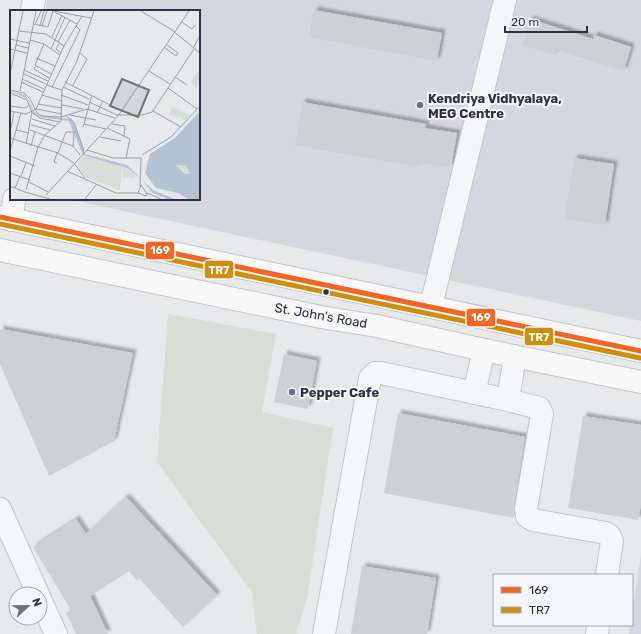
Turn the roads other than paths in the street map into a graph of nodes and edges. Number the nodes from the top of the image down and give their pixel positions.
1 (34, 0) edge
2 (505, 0) edge
3 (32, 10) edge
4 (9, 212) edge
5 (0, 250) edge
6 (431, 306) junction
7 (484, 350) junction
8 (641, 351) edge
9 (515, 356) junction
10 (641, 382) edge
11 (474, 393) junction
12 (508, 400) junction
13 (0, 510) edge
14 (607, 574) edge
15 (34, 586) edge
16 (48, 616) edge
17 (56, 634) edge
18 (324, 634) edge

1 - 3 street
2 - 6 street
4 - 6 main road
5 - 7 main road, St. John's Road
6 - 8 main road
7 - 9 main road, St. John's Road
7 - 11 street
9 - 10 main road, St. John's Road
9 - 12 street
11 - 12 street
11 - 18 street
12 - 14 street
13 - 15 street
16 - 17 street

